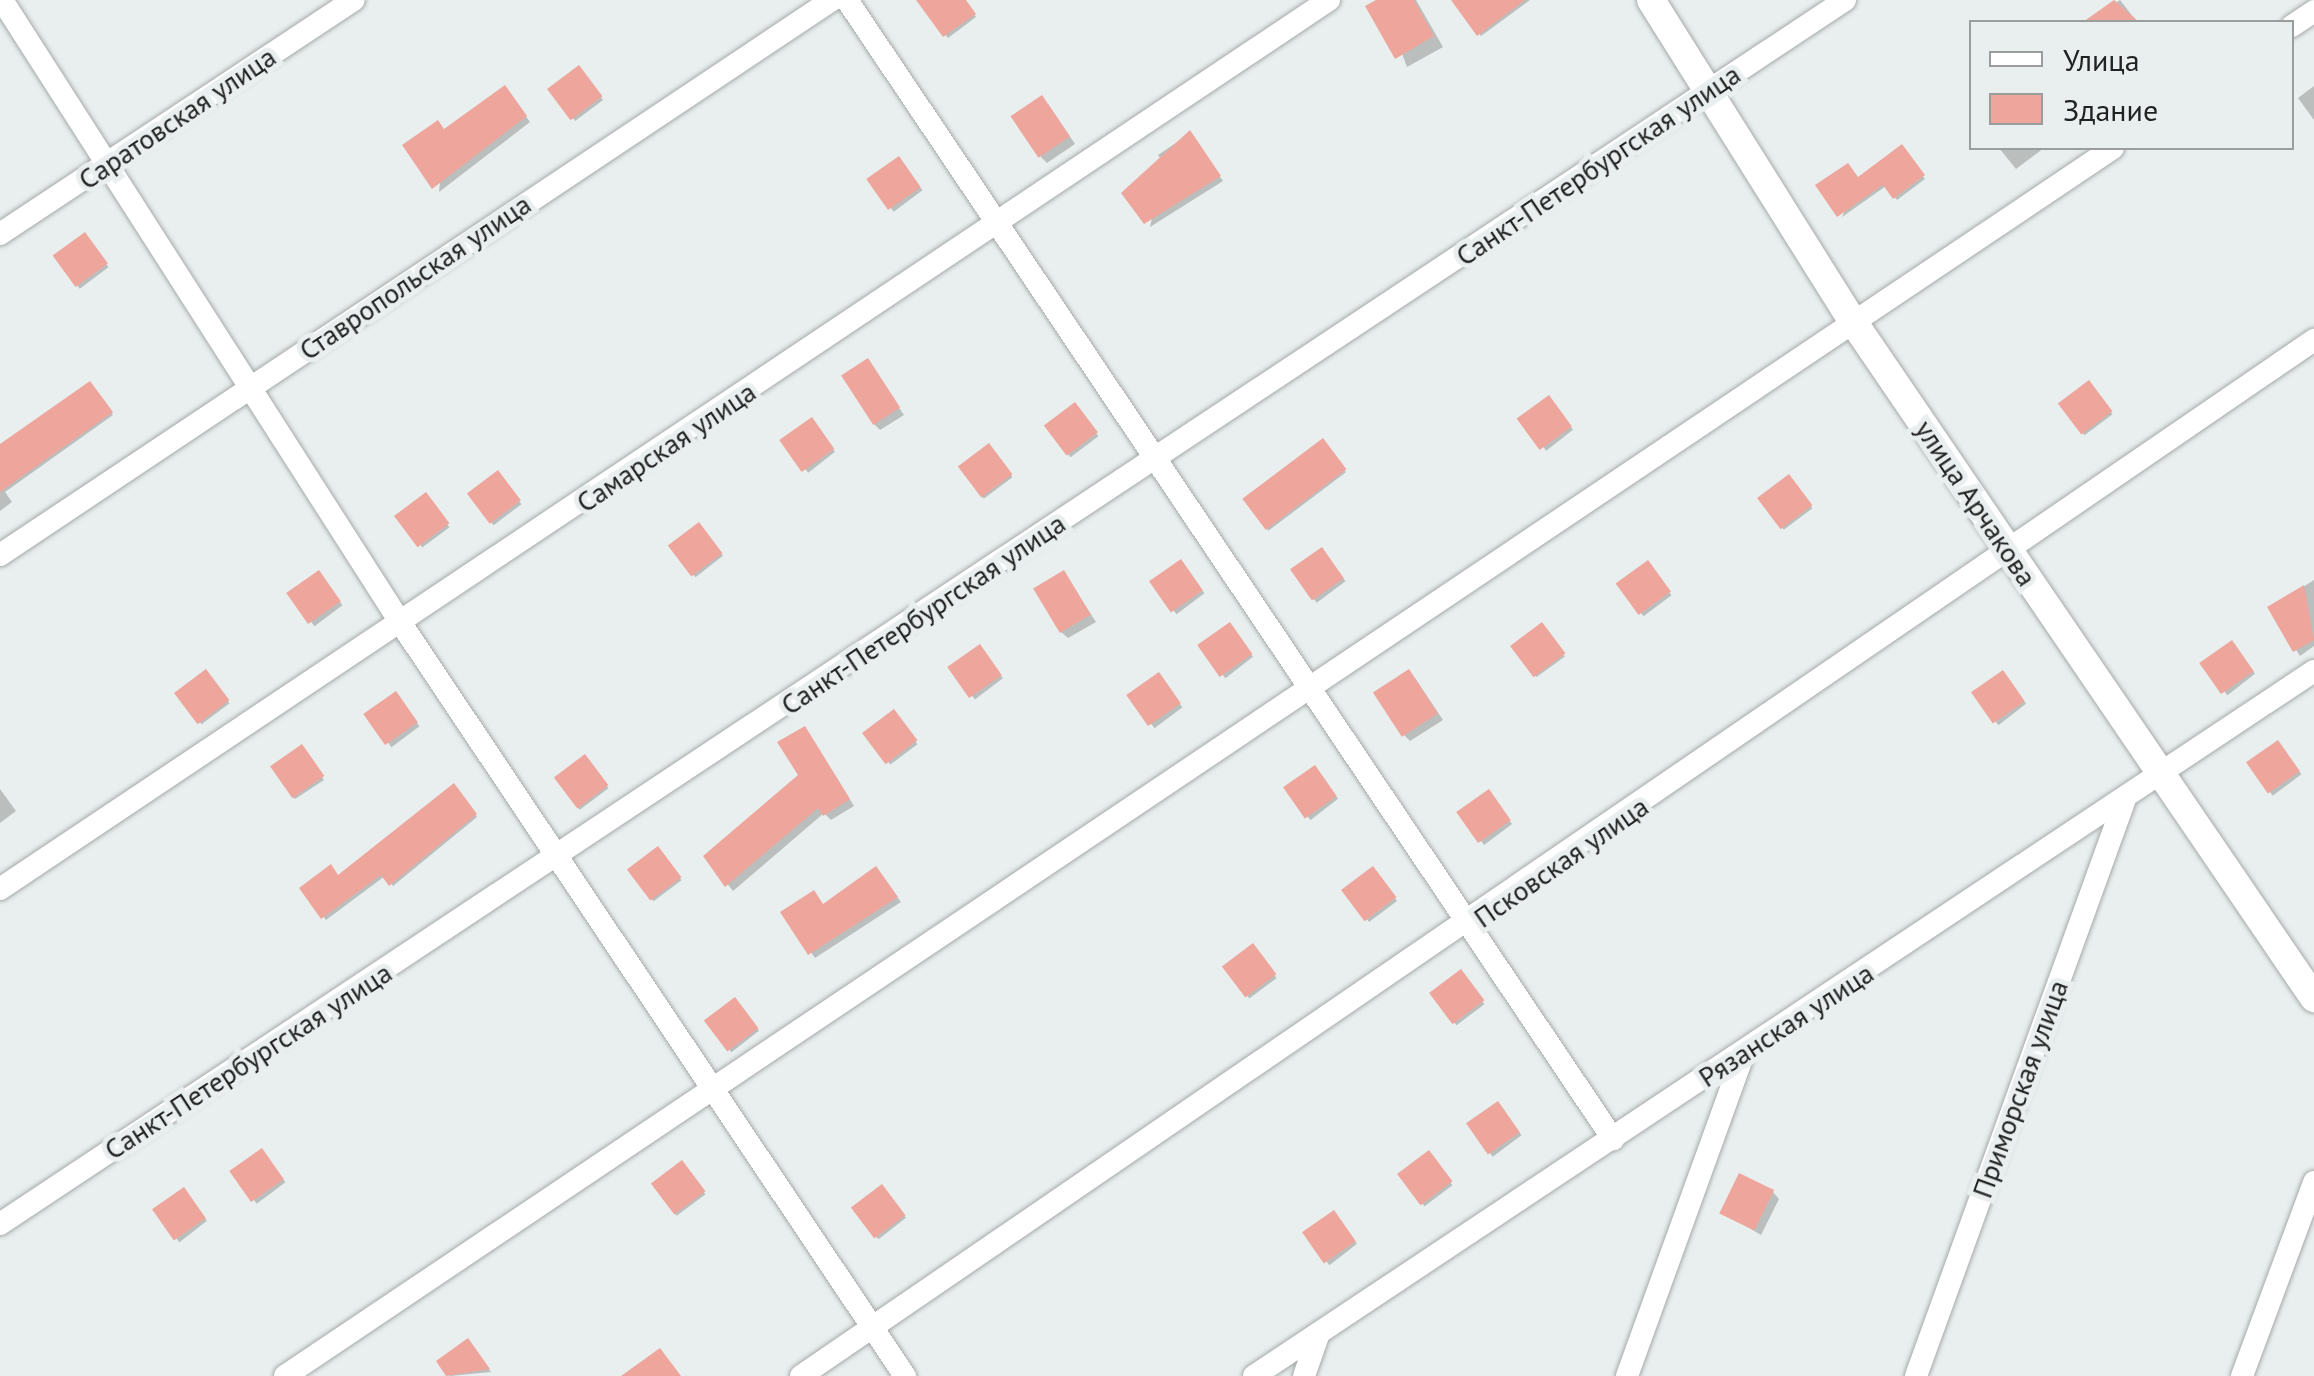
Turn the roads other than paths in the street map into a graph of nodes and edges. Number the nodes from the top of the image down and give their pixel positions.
1 (2, 0) edge
2 (353, 0) edge
3 (832, 0) edge
4 (847, 0) edge
5 (1330, 0) edge
6 (1650, 0) edge
7 (1845, 0) edge
8 (1709, 90) junction
9 (2109, 150) edge
10 (112, 162) junction
11 (999, 222) junction
12 (0, 234) edge
13 (1854, 323) junction
14 (2314, 340) edge
15 (250, 387) junction
16 (1157, 458) junction
17 (2009, 552) junction
18 (0, 555) edge
19 (402, 625) junction
20 (2314, 671) edge
21 (1315, 688) junction
22 (2166, 774) junction
23 (2124, 802) junction
24 (562, 856) junction
25 (0, 889) edge
26 (1472, 924) junction
27 (2314, 998) edge
28 (1744, 1053) junction
29 (718, 1088) junction
30 (1613, 1139) junction
31 (2314, 1182) edge
32 (0, 1224) edge
33 (872, 1330) junction
34 (1319, 1333) junction
35 (285, 1376) edge
36 (801, 1376) edge
37 (905, 1376) edge
38 (1254, 1376) edge
39 (1304, 1376) edge
40 (1627, 1376) edge
41 (1916, 1376) edge
42 (2242, 1376) edge

1 - 10 street
2 - 10 street, Саратовская улица
3 - 15 street, Ставропольская улица
4 - 11 street
5 - 11 street, Самарская улица
6 - 8 street, улица Арчакова
7 - 8 street, Санкт-Петербургская улица
8 - 13 street, улица Арчакова
8 - 16 street, Санкт-Петербургская улица
9 - 13 street
10 - 12 street, Саратовская улица
10 - 15 street
11 - 16 street
11 - 19 street, Самарская улица
13 - 17 street, улица Арчакова
13 - 21 street
14 - 17 street, Псковская улица
15 - 18 street, Ставропольская улица
15 - 19 street
16 - 21 street
16 - 24 street, Санкт-Петербургская улица
17 - 22 street, улица Арчакова
17 - 26 street, Псковская улица
19 - 24 street
19 - 25 street, Самарская улица
20 - 22 street, Рязанская улица
21 - 26 street
21 - 29 street
22 - 23 street, Рязанская улица
22 - 27 street, улица Арчакова
23 - 28 street, Рязанская улица
23 - 41 street, Приморская улица
24 - 29 street
24 - 32 street, Санкт-Петербургская улица
26 - 30 street
26 - 33 street, Псковская улица
28 - 30 street, Рязанская улица
28 - 40 street
29 - 33 street
29 - 35 street
30 - 34 street, Рязанская улица
31 - 42 street
33 - 36 street, Псковская улица
33 - 37 street
34 - 38 street, Рязанская улица
34 - 39 street

